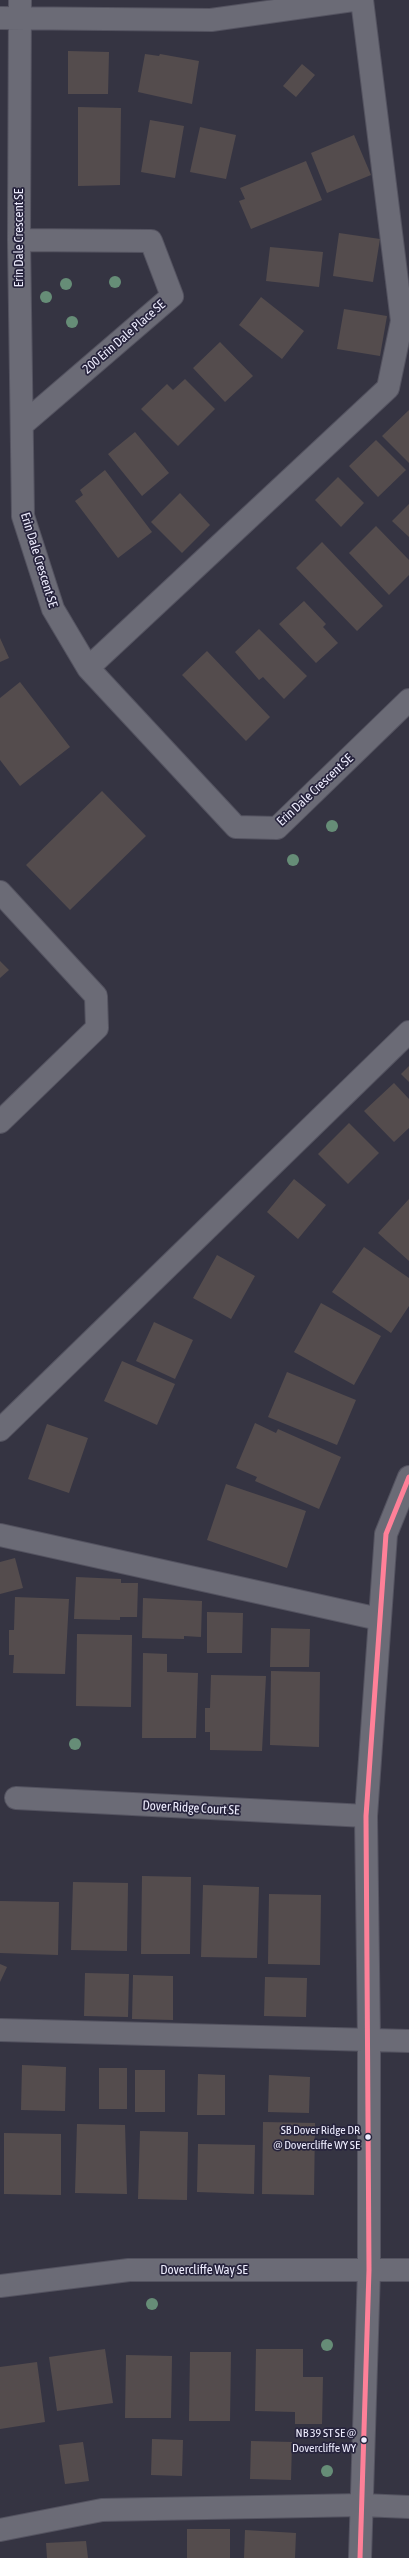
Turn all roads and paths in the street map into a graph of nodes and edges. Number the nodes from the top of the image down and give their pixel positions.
1 (353, 0) edge
2 (362, 0) edge
3 (14, 13) edge
4 (19, 240) junction
5 (22, 425) junction
6 (88, 668) junction
7 (409, 700) edge
8 (0, 892) edge
9 (409, 1032) edge
10 (0, 1122) edge
11 (0, 1430) edge
12 (409, 1477) edge
13 (0, 1535) edge
14 (379, 1619) junction
15 (16, 1798) dead end
16 (366, 1816) junction
17 (0, 2030) edge
18 (369, 2041) junction
19 (409, 2041) edge
20 (369, 2270) junction
21 (409, 2270) edge
22 (0, 2286) edge
23 (362, 2505) junction
24 (409, 2507) edge
25 (0, 2530) edge
26 (360, 2558) edge

1 - 3 street
2 - 6 street
3 - 4 street, Erin Dale Crescent SE
4 - 5 street, Erin Dale Crescent SE
4 - 5 street, 200 Erin Dale Place SE
5 - 6 street, Erin Dale Crescent SE
6 - 7 street, Erin Dale Crescent SE
8 - 10 street
9 - 11 street
12 - 14 street
13 - 14 street
14 - 16 street
15 - 16 street, Dover Ridge Court SE
16 - 18 street
17 - 18 street
18 - 19 street
18 - 20 street
20 - 21 street, Dovercliffe Way SE
20 - 22 street, Dovercliffe Way SE
20 - 23 street
23 - 24 street
23 - 25 street
23 - 26 street

